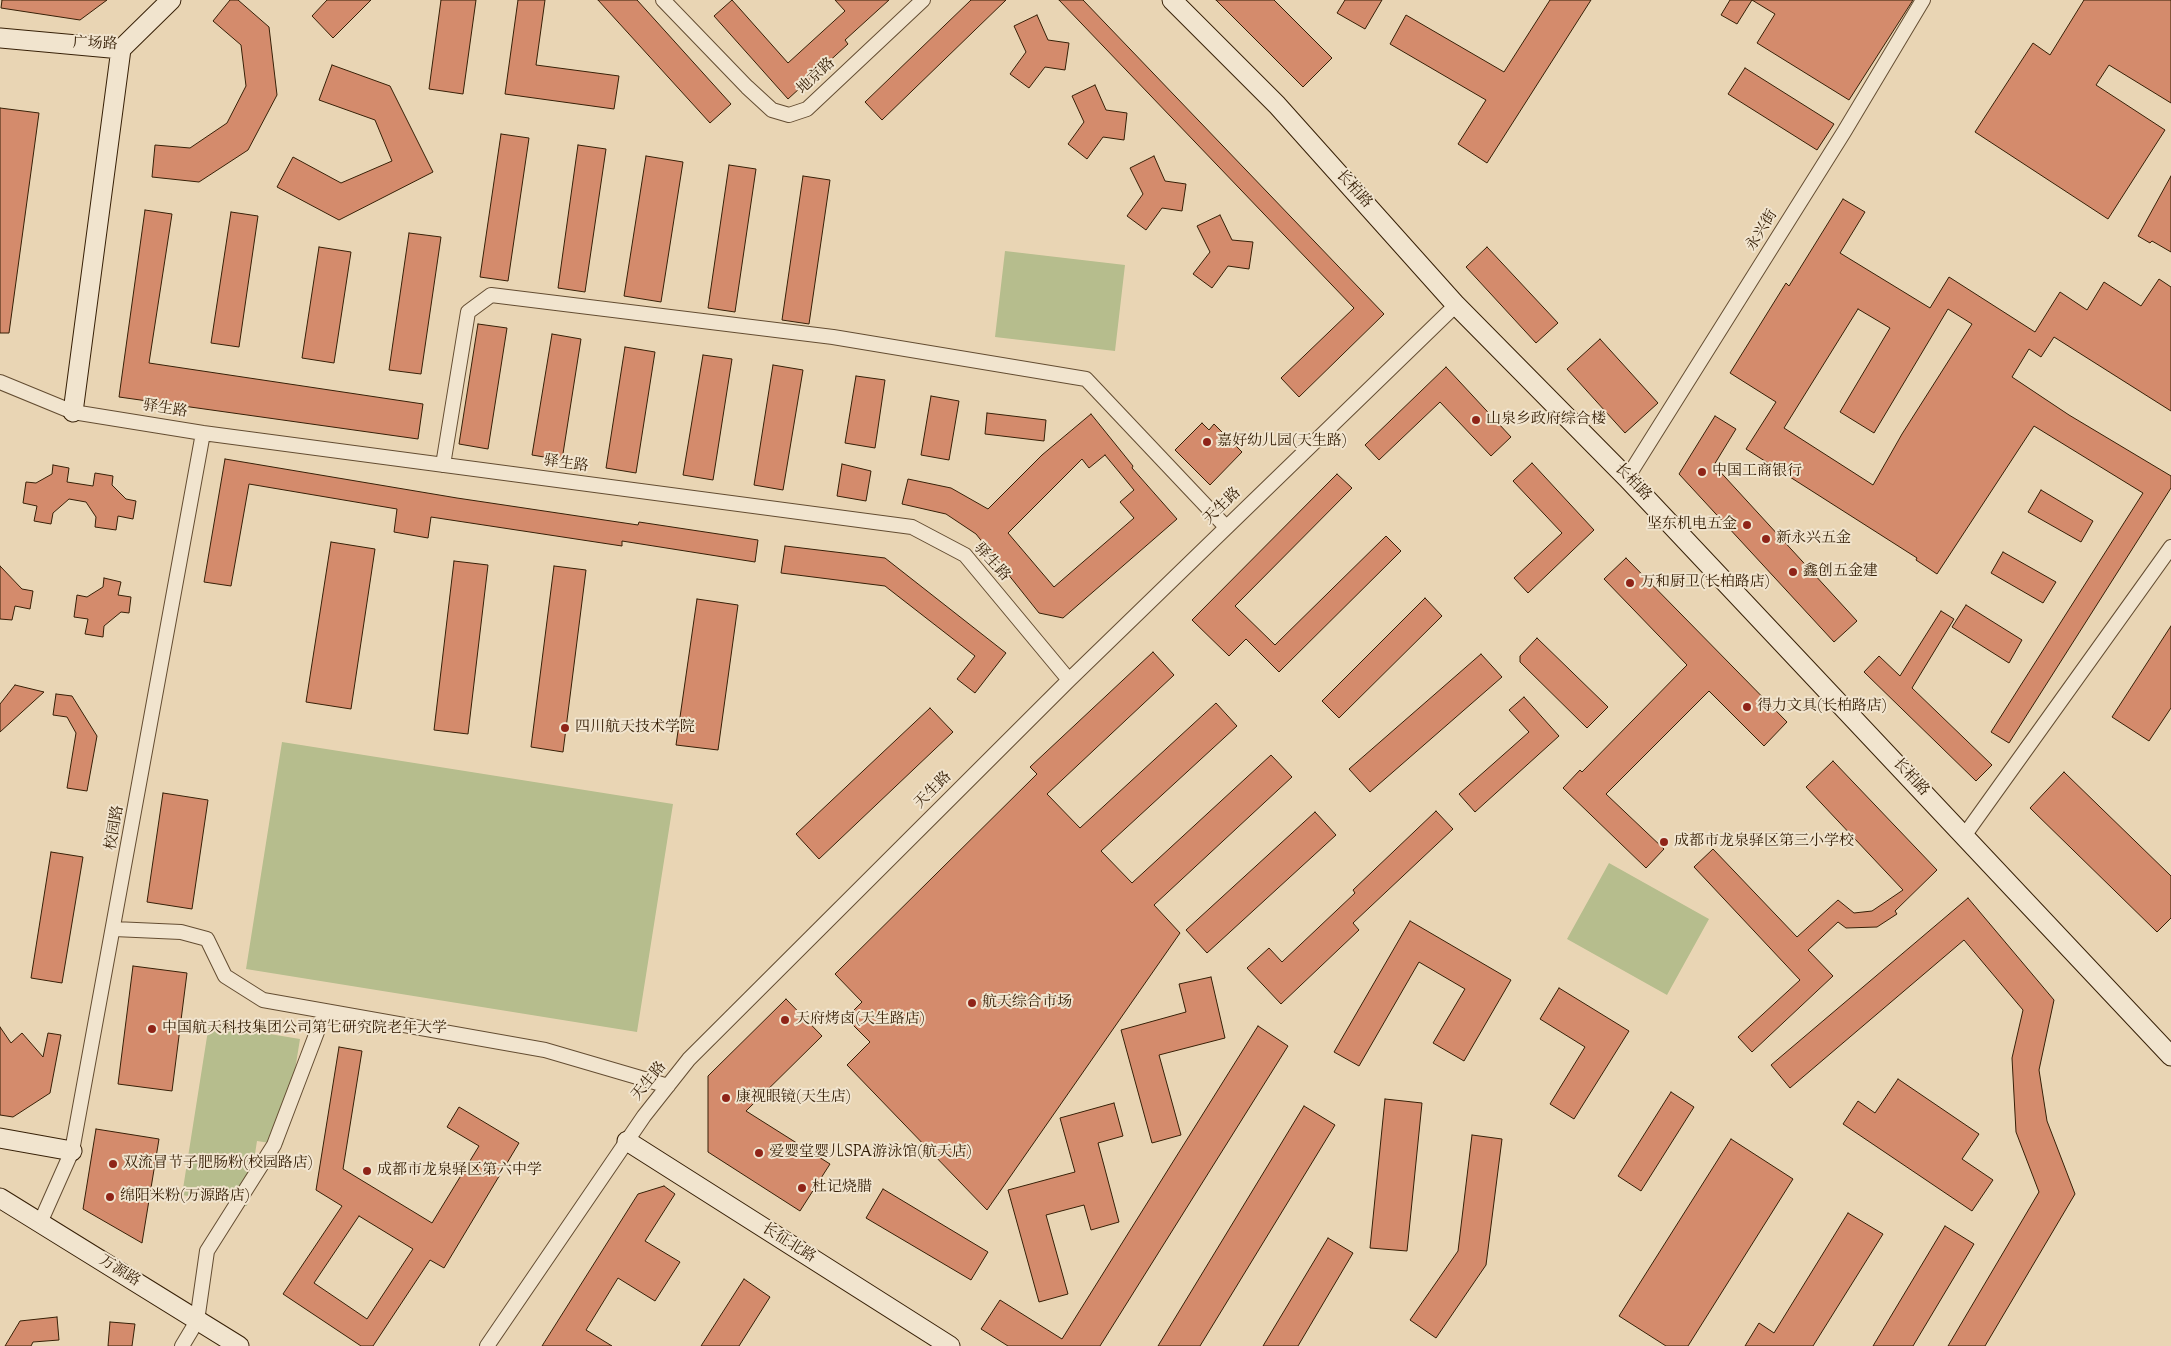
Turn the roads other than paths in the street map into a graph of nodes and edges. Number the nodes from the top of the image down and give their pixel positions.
1 (171, 0) edge
2 (662, 0) edge
3 (924, 0) edge
4 (1172, 0) edge
5 (1923, 0) edge
6 (0, 38) edge
7 (121, 49) junction
8 (1456, 304) junction
9 (0, 382) edge
10 (73, 412) junction
11 (203, 433) junction
12 (443, 465) junction
13 (1627, 478) junction
14 (1226, 527) junction
15 (2171, 548) edge
16 (1069, 680) junction
17 (1964, 836) junction
18 (114, 929) junction
19 (325, 1011) junction
20 (2171, 1056) edge
21 (668, 1086) junction
22 (0, 1138) edge
23 (627, 1141) junction
24 (72, 1151) junction
25 (0, 1198) edge
26 (40, 1223) junction
27 (197, 1320) junction
28 (182, 1346) edge
29 (239, 1346) edge
30 (487, 1346) edge
31 (950, 1346) edge

1 - 7 street, 广场路
2 - 3 street, 地京路
4 - 8 street, 长柏路
5 - 13 street, 永兴街
6 - 7 street, 广场路
7 - 10 street
8 - 13 street, 长柏路
8 - 14 street, 天生路
9 - 10 street, 驿生路
10 - 11 street, 驿生路
11 - 12 street, 驿生路
11 - 18 street, 校园路
12 - 14 street
12 - 16 street, 驿生路
13 - 17 street, 长柏路
14 - 16 street, 天生路
15 - 17 street
16 - 21 street, 天生路
17 - 20 street, 长柏路
18 - 19 street
18 - 24 street, 校园路
19 - 21 street
19 - 27 street
21 - 23 street, 天生路
22 - 24 street
23 - 30 street, 天生路
23 - 31 street, 长征北路
24 - 26 street, 校园路
25 - 26 street, 万源路
26 - 27 street, 万源路
27 - 28 street
27 - 29 street, 万源路

